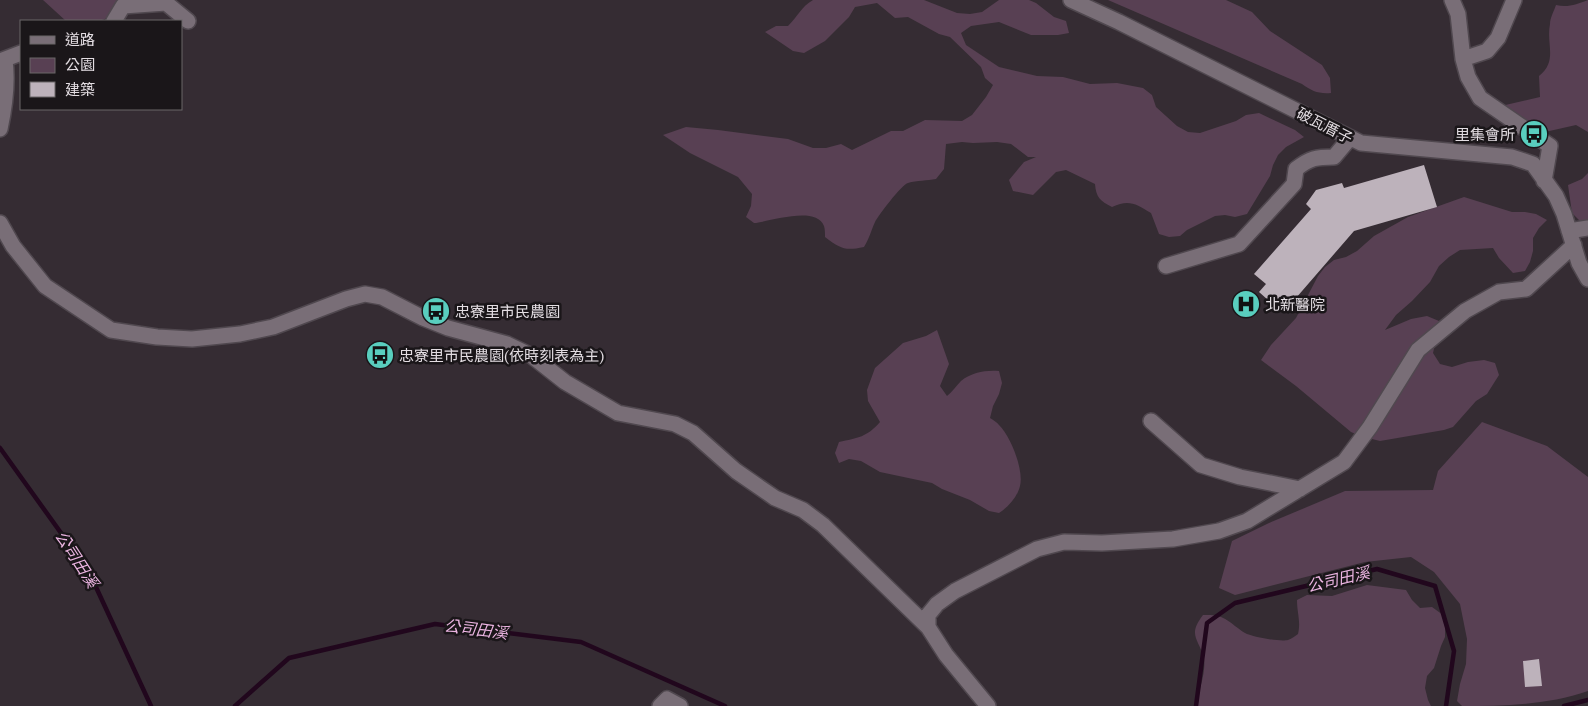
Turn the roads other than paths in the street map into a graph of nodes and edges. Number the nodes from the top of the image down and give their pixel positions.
1 (1071, 0) edge
2 (1452, 0) edge
3 (1514, 0) edge
4 (115, 20) edge
5 (188, 21) dead end
6 (20, 53) edge
7 (1463, 58) junction
8 (2, 60) edge
9 (0, 129) edge
10 (1350, 138) junction
11 (1544, 181) junction
12 (0, 223) edge
13 (1588, 228) edge
14 (1571, 238) junction
15 (1166, 266) dead end
16 (1588, 279) edge
17 (1151, 421) dead end
18 (1300, 489) junction
19 (928, 627) junction
20 (660, 706) edge
21 (680, 706) edge
22 (988, 706) edge

1 - 10 street, 破瓦厝子
2 - 7 street
3 - 7 street
4 - 5 street
6 - 8 street
7 - 11 street
8 - 9 street
10 - 11 street, 破瓦厝子
10 - 15 street
11 - 14 street, 破瓦厝子
12 - 19 street
13 - 14 street
14 - 16 street, 破瓦厝子
14 - 18 street
17 - 18 street
18 - 19 street
19 - 22 street
20 - 21 street

